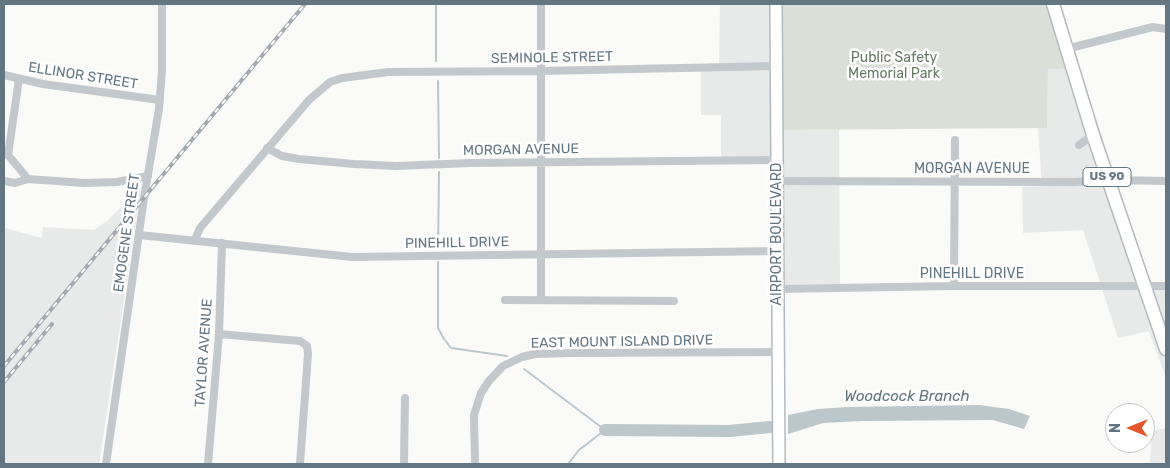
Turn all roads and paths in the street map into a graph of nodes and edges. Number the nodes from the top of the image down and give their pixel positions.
1 (162, 4) edge
2 (541, 4) edge
3 (776, 4) edge
4 (1053, 4) edge
5 (1166, 29) edge
6 (1066, 49) junction
7 (776, 66) junction
8 (540, 71) junction
9 (4, 75) edge
10 (19, 79) junction
11 (160, 100) junction
12 (1093, 136) junction
13 (954, 140) dead end
14 (1079, 145) dead end
15 (267, 148) junction
16 (8, 155) junction
17 (777, 160) junction
18 (4, 162) edge
19 (540, 162) junction
20 (148, 176) junction
21 (28, 179) junction
22 (778, 180) junction
23 (1108, 180) junction
24 (4, 181) edge
25 (1166, 181) edge
26 (954, 182) junction
27 (139, 235) junction
28 (195, 240) junction
29 (222, 243) junction
30 (777, 251) junction
31 (540, 254) junction
32 (954, 286) junction
33 (1166, 286) edge
34 (1146, 287) junction
35 (777, 289) junction
36 (505, 300) dead end
37 (541, 300) junction
38 (674, 301) dead end
39 (219, 334) junction
40 (1166, 349) edge
41 (778, 352) junction
42 (405, 398) dead end
43 (106, 464) edge
44 (208, 464) edge
45 (300, 464) edge
46 (404, 464) edge
47 (475, 464) edge
48 (779, 464) edge

1 - 11 street, EMOGENE STREET
2 - 8 street
3 - 7 main road, AIRPORT BOULEVARD
4 - 6 main road, US 90
5 - 6 street
6 - 12 main road, US 90
7 - 8 street, SEMINOLE STREET
7 - 17 main road, AIRPORT BOULEVARD
8 - 15 street, SEMINOLE STREET
8 - 19 street
9 - 10 street, ELLINOR STREET
10 - 11 street, ELLINOR STREET
10 - 16 street
11 - 20 street, EMOGENE STREET
12 - 14 street
12 - 23 main road, US 90
13 - 26 street
15 - 19 street, MORGAN AVENUE
15 - 28 street
16 - 18 street
16 - 21 street
17 - 19 street, MORGAN AVENUE
17 - 22 main road, AIRPORT BOULEVARD
19 - 31 street
20 - 21 street
20 - 27 street, EMOGENE STREET
21 - 24 street
22 - 26 street, MORGAN AVENUE
22 - 30 main road, AIRPORT BOULEVARD
23 - 25 street, MORGAN AVENUE
23 - 26 street, MORGAN AVENUE
23 - 34 main road, US 90
26 - 32 street
27 - 28 street, PINEHILL DRIVE
27 - 43 street, EMOGENE STREET
28 - 29 street, PINEHILL DRIVE
29 - 31 street, PINEHILL DRIVE
29 - 39 street, TAYLOR AVENUE
30 - 31 street, PINEHILL DRIVE
30 - 35 main road, AIRPORT BOULEVARD
31 - 37 street
32 - 34 street, PINEHILL DRIVE
32 - 35 street, PINEHILL DRIVE
33 - 34 street, PINEHILL DRIVE
34 - 40 main road, US 90
35 - 41 main road, AIRPORT BOULEVARD
36 - 37 street
37 - 38 street
39 - 44 street, TAYLOR AVENUE
39 - 45 street
41 - 47 street, EAST MOUNT ISLAND DRIVE
41 - 48 main road, AIRPORT BOULEVARD
42 - 46 street

